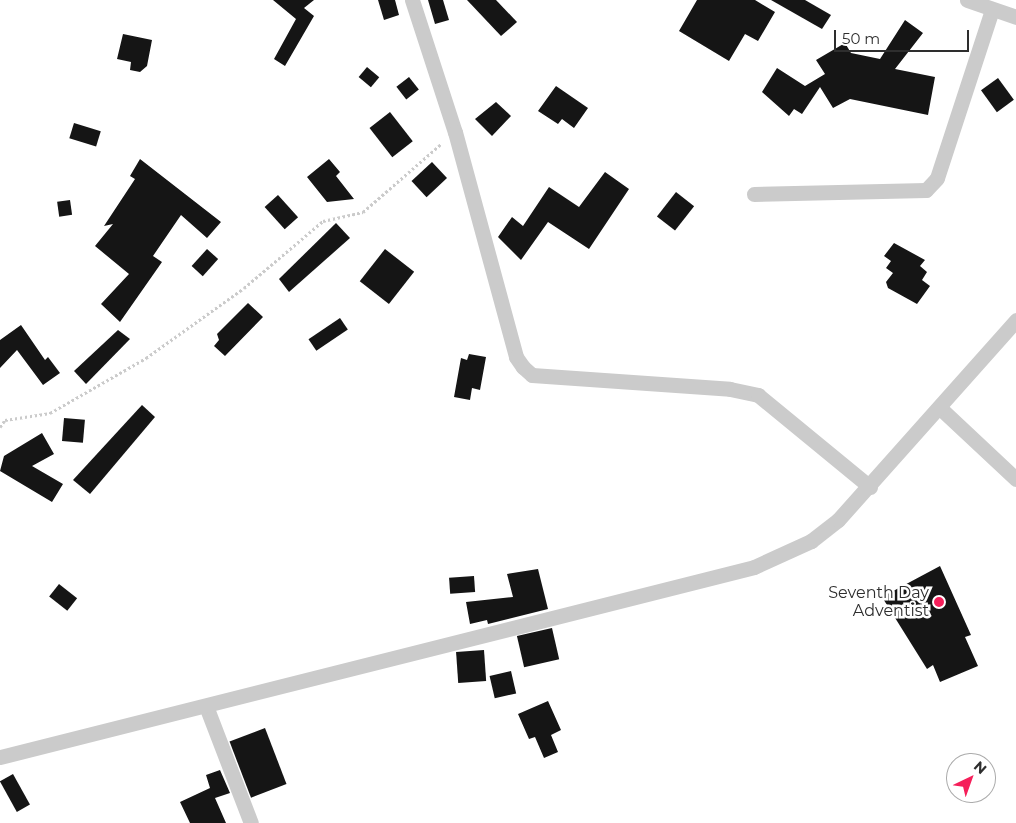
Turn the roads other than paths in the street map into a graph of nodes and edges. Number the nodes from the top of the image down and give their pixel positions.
1 (412, 0) edge
2 (967, 0) edge
3 (992, 10) junction
4 (1016, 17) edge
5 (754, 194) dead end
6 (1016, 320) edge
7 (940, 408) junction
8 (1016, 479) edge
9 (870, 487) junction
10 (206, 706) junction
11 (0, 757) edge
12 (251, 823) edge

1 - 9 street
2 - 3 street
3 - 4 street
3 - 5 street
6 - 7 street
7 - 8 street
7 - 9 street
9 - 10 street
10 - 11 street
10 - 12 street

